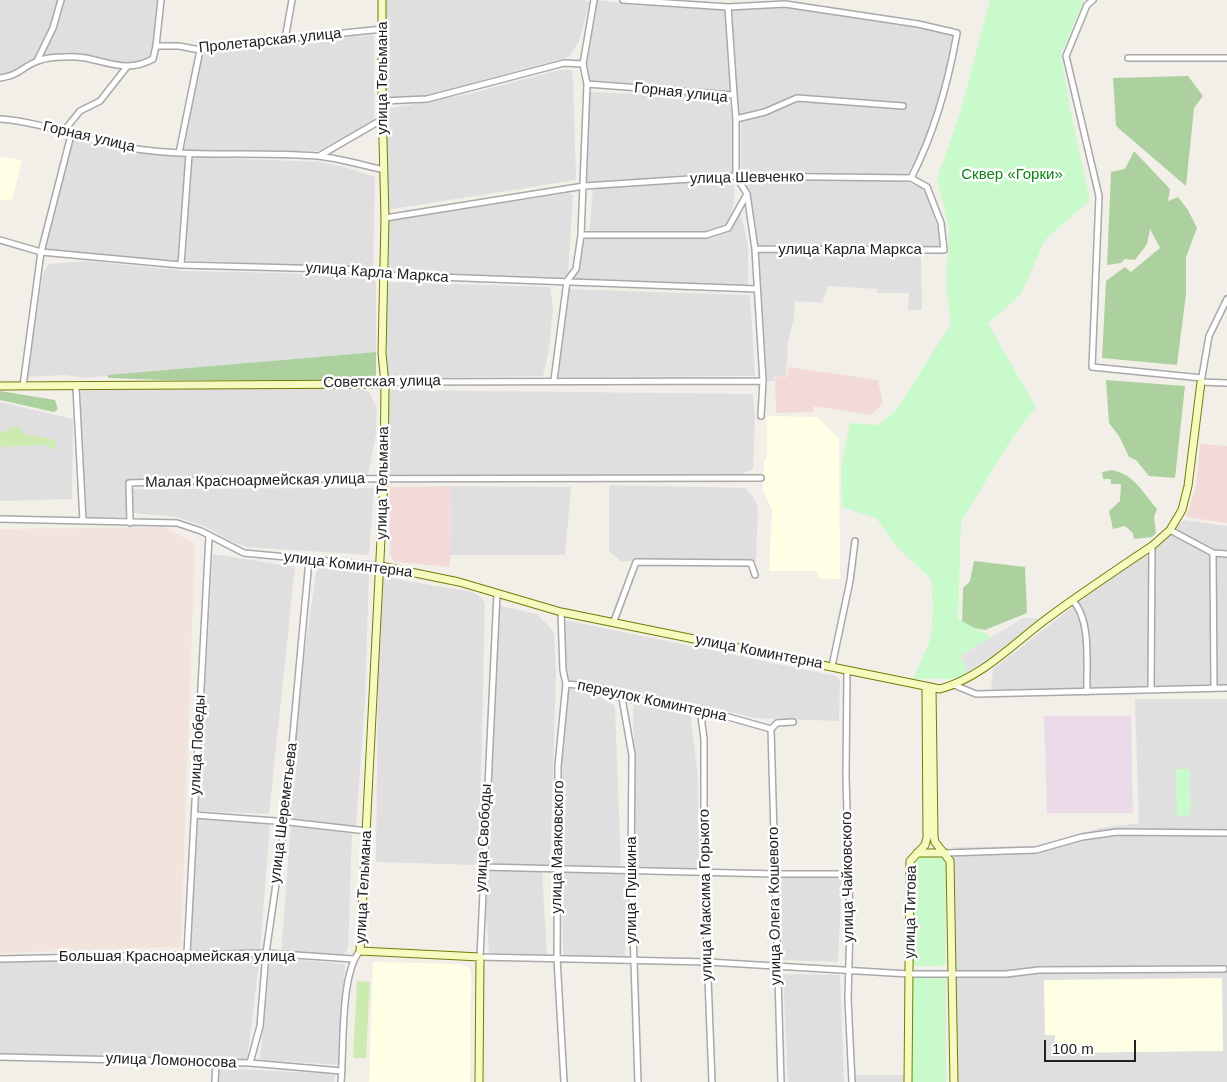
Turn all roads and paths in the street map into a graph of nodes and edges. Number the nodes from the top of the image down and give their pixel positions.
1 (61, 0) edge
2 (161, 0) edge
3 (292, 0) edge
4 (382, 0) edge
5 (594, 0) edge
6 (623, 0) edge
7 (1093, 0) edge
8 (728, 7) junction
9 (384, 29) junction
10 (285, 39) junction
11 (156, 46) junction
12 (200, 50) junction
13 (1128, 58) dead end
14 (1227, 58) edge
15 (37, 61) junction
16 (584, 64) junction
17 (126, 68) junction
18 (0, 78) edge
19 (587, 84) junction
20 (734, 95) junction
21 (382, 101) junction
22 (903, 106) dead end
23 (0, 119) edge
24 (383, 119) junction
25 (736, 119) junction
26 (63, 132) junction
27 (71, 135) junction
28 (179, 153) junction
29 (189, 154) junction
30 (318, 156) junction
31 (384, 170) junction
32 (736, 176) junction
33 (911, 178) junction
34 (584, 186) junction
35 (747, 194) junction
36 (385, 218) junction
37 (581, 236) junction
38 (0, 240) edge
39 (755, 249) junction
40 (41, 252) junction
41 (181, 265) junction
42 (385, 275) junction
43 (567, 281) junction
44 (757, 289) junction
45 (1227, 299) edge
46 (554, 380) junction
47 (1202, 380) junction
48 (763, 381) junction
49 (1227, 383) edge
50 (384, 384) junction
51 (0, 386) edge
52 (23, 386) junction
53 (76, 387) junction
54 (761, 416) dead end
55 (760, 478) dead end
56 (384, 480) junction
57 (0, 519) edge
58 (83, 521) junction
59 (130, 523) junction
60 (1170, 530) junction
61 (210, 536) junction
62 (854, 541) dead end
63 (1152, 546) junction
64 (1213, 553) junction
65 (1227, 554) edge
66 (309, 560) junction
67 (381, 566) junction
68 (755, 576) dead end
69 (497, 593) junction
70 (1072, 600) junction
71 (561, 612) junction
72 (614, 621) junction
73 (832, 666) junction
74 (847, 671) junction
75 (566, 684) junction
76 (954, 685) junction
77 (929, 688) junction
78 (1214, 688) junction
79 (1227, 688) edge
80 (1151, 690) junction
81 (1087, 692) junction
82 (622, 698) junction
83 (700, 708) junction
84 (793, 722) dead end
85 (771, 729) junction
86 (194, 815) junction
87 (284, 822) junction
88 (367, 831) junction
89 (1227, 833) edge
90 (916, 853) junction
91 (945, 853) junction
92 (958, 853) junction
93 (950, 861) junction
94 (482, 867) junction
95 (557, 869) junction
96 (631, 871) junction
97 (704, 873) junction
98 (776, 874) junction
99 (848, 874) junction
100 (360, 951) junction
101 (266, 953) junction
102 (187, 954) junction
103 (480, 956) junction
104 (557, 958) junction
105 (0, 959) edge
106 (353, 959) junction
107 (633, 961) junction
108 (708, 962) junction
109 (776, 967) junction
110 (848, 969) junction
111 (1224, 969) dead end
112 (909, 974) junction
113 (952, 974) junction
114 (0, 1057) edge
115 (216, 1063) junction
116 (250, 1063) junction
117 (342, 1072) junction
118 (215, 1082) edge
119 (341, 1082) edge
120 (478, 1082) edge
121 (564, 1082) edge
122 (638, 1082) edge
123 (712, 1082) edge
124 (781, 1082) edge
125 (852, 1082) edge
126 (908, 1082) edge
127 (954, 1082) edge

1 - 15 street
2 - 11 street
3 - 10 street
4 - 9 street, улица Тельмана
5 - 16 street
6 - 8 street
7 - 47 street
8 - 20 street
8 - 33 street
9 - 10 street, Пролетарская улица
9 - 21 street, улица Тельмана
10 - 12 street, Пролетарская улица
11 - 12 street, Пролетарская улица
11 - 17 street
12 - 28 street
13 - 14 street
15 - 17 street
15 - 18 street
16 - 19 street
16 - 21 street
17 - 26 street
19 - 20 street, Горная улица
19 - 34 street
20 - 25 street, Горная улица
21 - 24 street, улица Тельмана
22 - 25 street, Горная улица
23 - 26 street, Горная улица
24 - 30 street
24 - 31 street, улица Тельмана
25 - 32 street
26 - 27 street, Горная улица
27 - 28 street, Горная улица
27 - 40 street
28 - 29 street, Горная улица
29 - 30 street, Горная улица
29 - 41 street
30 - 31 street, Горная улица
31 - 36 street, улица Тельмана
32 - 33 street, улица Шевченко
32 - 34 street, улица Шевченко
32 - 35 street
33 - 39 street, улица Карла Маркса
34 - 36 street, улица Шевченко
34 - 37 street
35 - 37 street
35 - 39 street
36 - 42 street, улица Тельмана
37 - 43 street
38 - 40 street, улица Карла Маркса
39 - 44 street
40 - 41 street, улица Карла Маркса
40 - 52 street
41 - 42 street, улица Карла Маркса
42 - 43 street, улица Карла Маркса
42 - 50 street, улица Тельмана
43 - 44 street, улица Карла Маркса
43 - 46 street
44 - 48 street
45 - 47 street
46 - 48 street, Советская улица
46 - 50 street, Советская улица
47 - 49 street
47 - 60 street, улица Коминтерна
48 - 54 street
50 - 53 street, Советская улица
50 - 56 street, улица Тельмана
51 - 52 street, Советская улица
52 - 53 street, Советская улица
53 - 58 street
55 - 56 street, Малая Красноармейская улица
56 - 59 street, Малая Красноармейская улица
56 - 67 street, улица Тельмана
57 - 58 street
58 - 59 street
59 - 61 street, улица Коминтерна
60 - 63 street, улица Коминтерна
60 - 64 street
61 - 66 street, улица Коминтерна
61 - 86 street, улица Победы
62 - 73 street
63 - 70 street, улица Коминтерна
63 - 80 street
64 - 65 street
64 - 78 street
66 - 67 street, улица Коминтерна
66 - 87 street, улица Шереметьева
67 - 69 street, улица Коминтерна
67 - 88 street, улица Тельмана
68 - 72 street
69 - 71 street, улица Коминтерна
69 - 94 street, улица Свободы
70 - 76 street, улица Коминтерна
70 - 81 street
71 - 72 street, улица Коминтерна
71 - 75 street, улица Маяковского
72 - 73 street, улица Коминтерна
73 - 74 street, улица Коминтерна
74 - 77 street, улица Коминтерна
74 - 99 street, улица Чайковского
75 - 82 street, переулок Коминтерна
75 - 95 street, улица Маяковского
76 - 77 street, улица Коминтерна
76 - 81 street
77 - 90 street, улица Титова
77 - 91 street
78 - 79 street
78 - 80 street
80 - 81 street
82 - 83 street, переулок Коминтерна
82 - 96 street, улица Пушкина
83 - 85 street, переулок Коминтерна
83 - 97 street, улица Максима Горького
84 - 85 street
85 - 98 street, улица Олега Кошевого
86 - 87 street
86 - 102 street, улица Победы
87 - 88 street
87 - 101 street, улица Шереметьева
88 - 100 street, улица Тельмана
89 - 92 street
90 - 91 street
90 - 112 street, улица Титова
91 - 92 street
91 - 93 street
92 - 93 street
93 - 113 street
94 - 95 street
94 - 103 street, улица Свободы
95 - 96 street
95 - 104 street, улица Маяковского
96 - 97 street
96 - 107 street, улица Пушкина
97 - 98 street
97 - 108 street, улица Максима Горького
98 - 99 street
98 - 109 street, улица Олега Кошевого
99 - 110 street, улица Чайковского
100 - 103 street
100 - 106 street, улица Тельмана
101 - 102 street, Большая Красноармейская улица
101 - 106 street, Большая Красноармейская улица
101 - 116 street, улица Шереметьева
102 - 105 street, Большая Красноармейская улица
103 - 104 street
103 - 120 street, улица Свободы
104 - 107 street
104 - 121 street, улица Маяковского
106 - 117 street, улица Тельмана
107 - 108 street
107 - 122 street, улица Пушкина
108 - 109 street
108 - 123 street, улица Максима Горького
109 - 110 street
109 - 124 street, улица Олега Кошевого
110 - 112 street
110 - 125 street, улица Чайковского
111 - 113 street
112 - 113 street
112 - 126 street, улица Титова
113 - 127 street
114 - 115 street, улица Ломоносова
115 - 116 street, улица Ломоносова
115 - 118 street
116 - 117 street, улица Ломоносова
117 - 119 street, улица Тельмана

